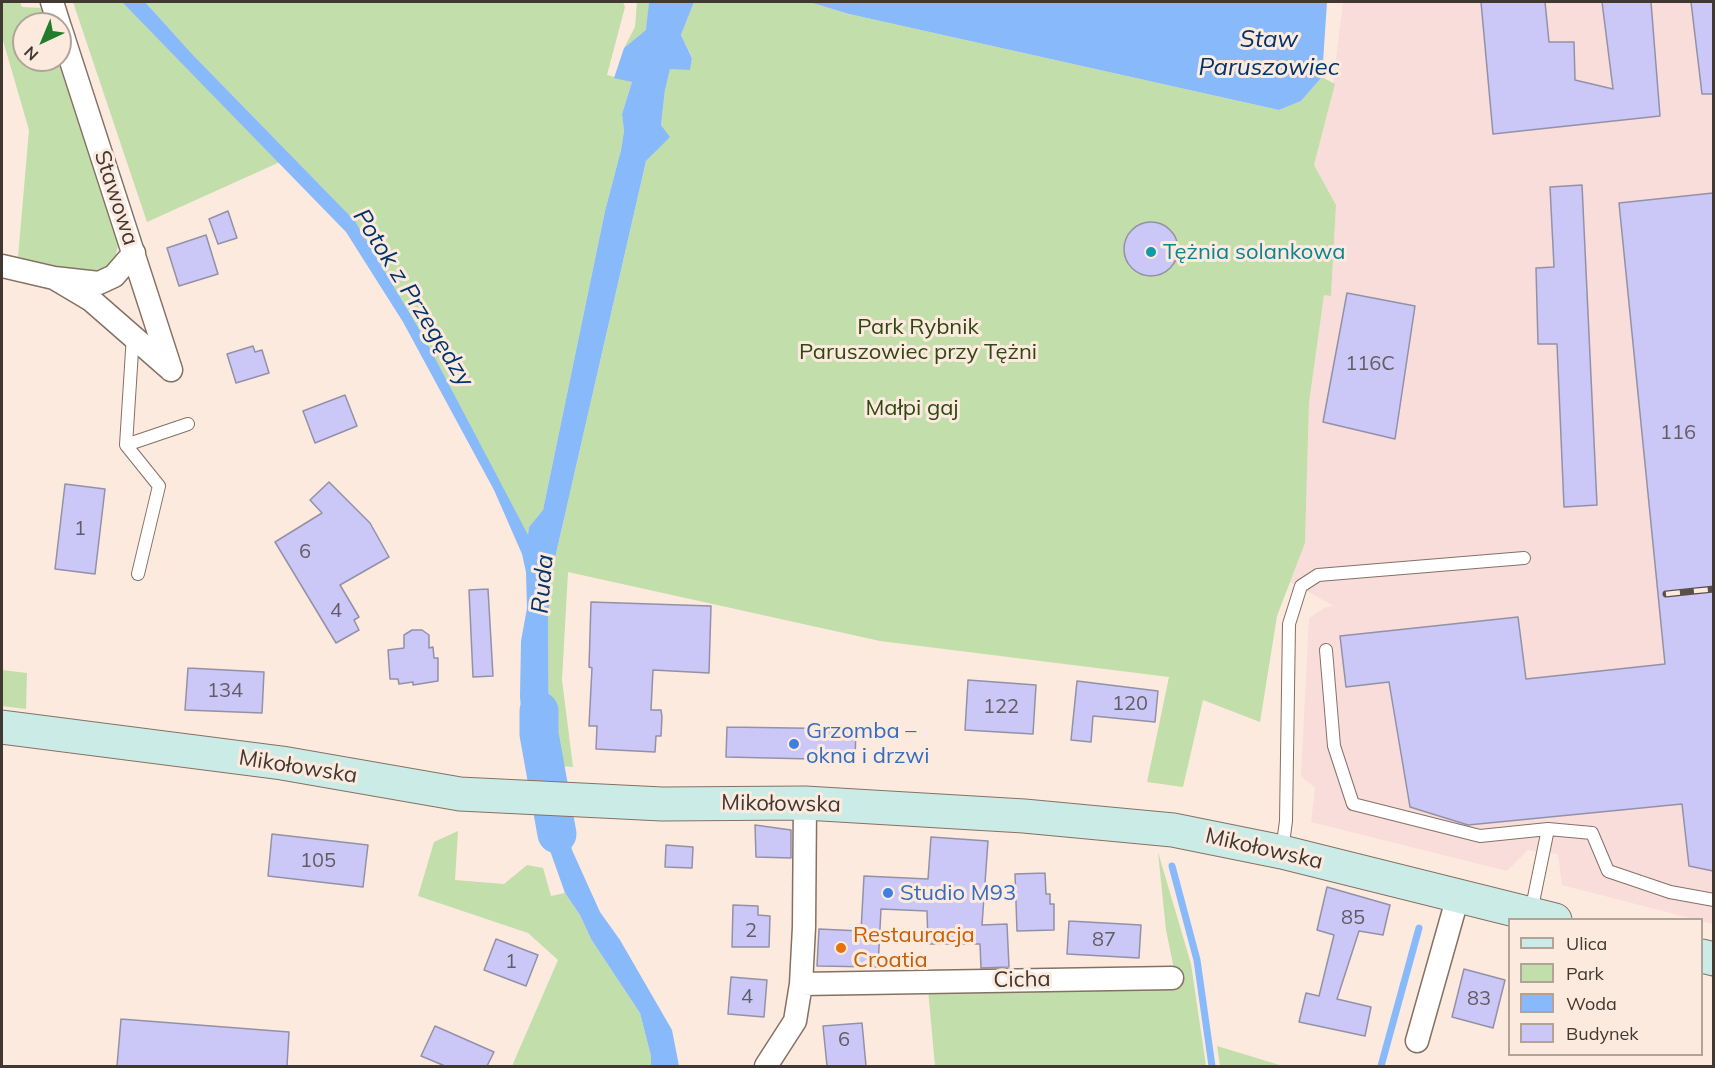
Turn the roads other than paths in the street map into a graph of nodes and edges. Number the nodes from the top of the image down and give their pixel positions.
1 (72, 62) edge
2 (134, 253) junction
3 (2, 266) edge
4 (93, 292) junction
5 (149, 300) junction
6 (133, 334) junction
7 (188, 424) dead end
8 (126, 445) junction
9 (1524, 558) dead end
10 (138, 574) dead end
11 (1326, 650) dead end
12 (2, 727) edge
13 (805, 802) junction
14 (1548, 829) junction
15 (1282, 852) junction
16 (1458, 896) junction
17 (1713, 900) edge
18 (1543, 916) edge
19 (1172, 978) dead end
20 (801, 984) junction
21 (1416, 1041) dead end
22 (766, 1066) edge

1 - 2 street, Stawowa
2 - 4 street
2 - 5 street, Stawowa
3 - 4 street
4 - 5 street
4 - 6 street
5 - 6 street, Stawowa
6 - 8 lane
7 - 8 lane
8 - 10 lane
9 - 15 lane
11 - 14 lane
12 - 13 main road, Mikołowska
13 - 15 main road, Mikołowska
13 - 20 street
14 - 17 lane
14 - 18 lane
15 - 16 main road, Mikołowska
16 - 18 main road, Mikołowska
16 - 21 street
19 - 20 street, Cicha
20 - 22 street

